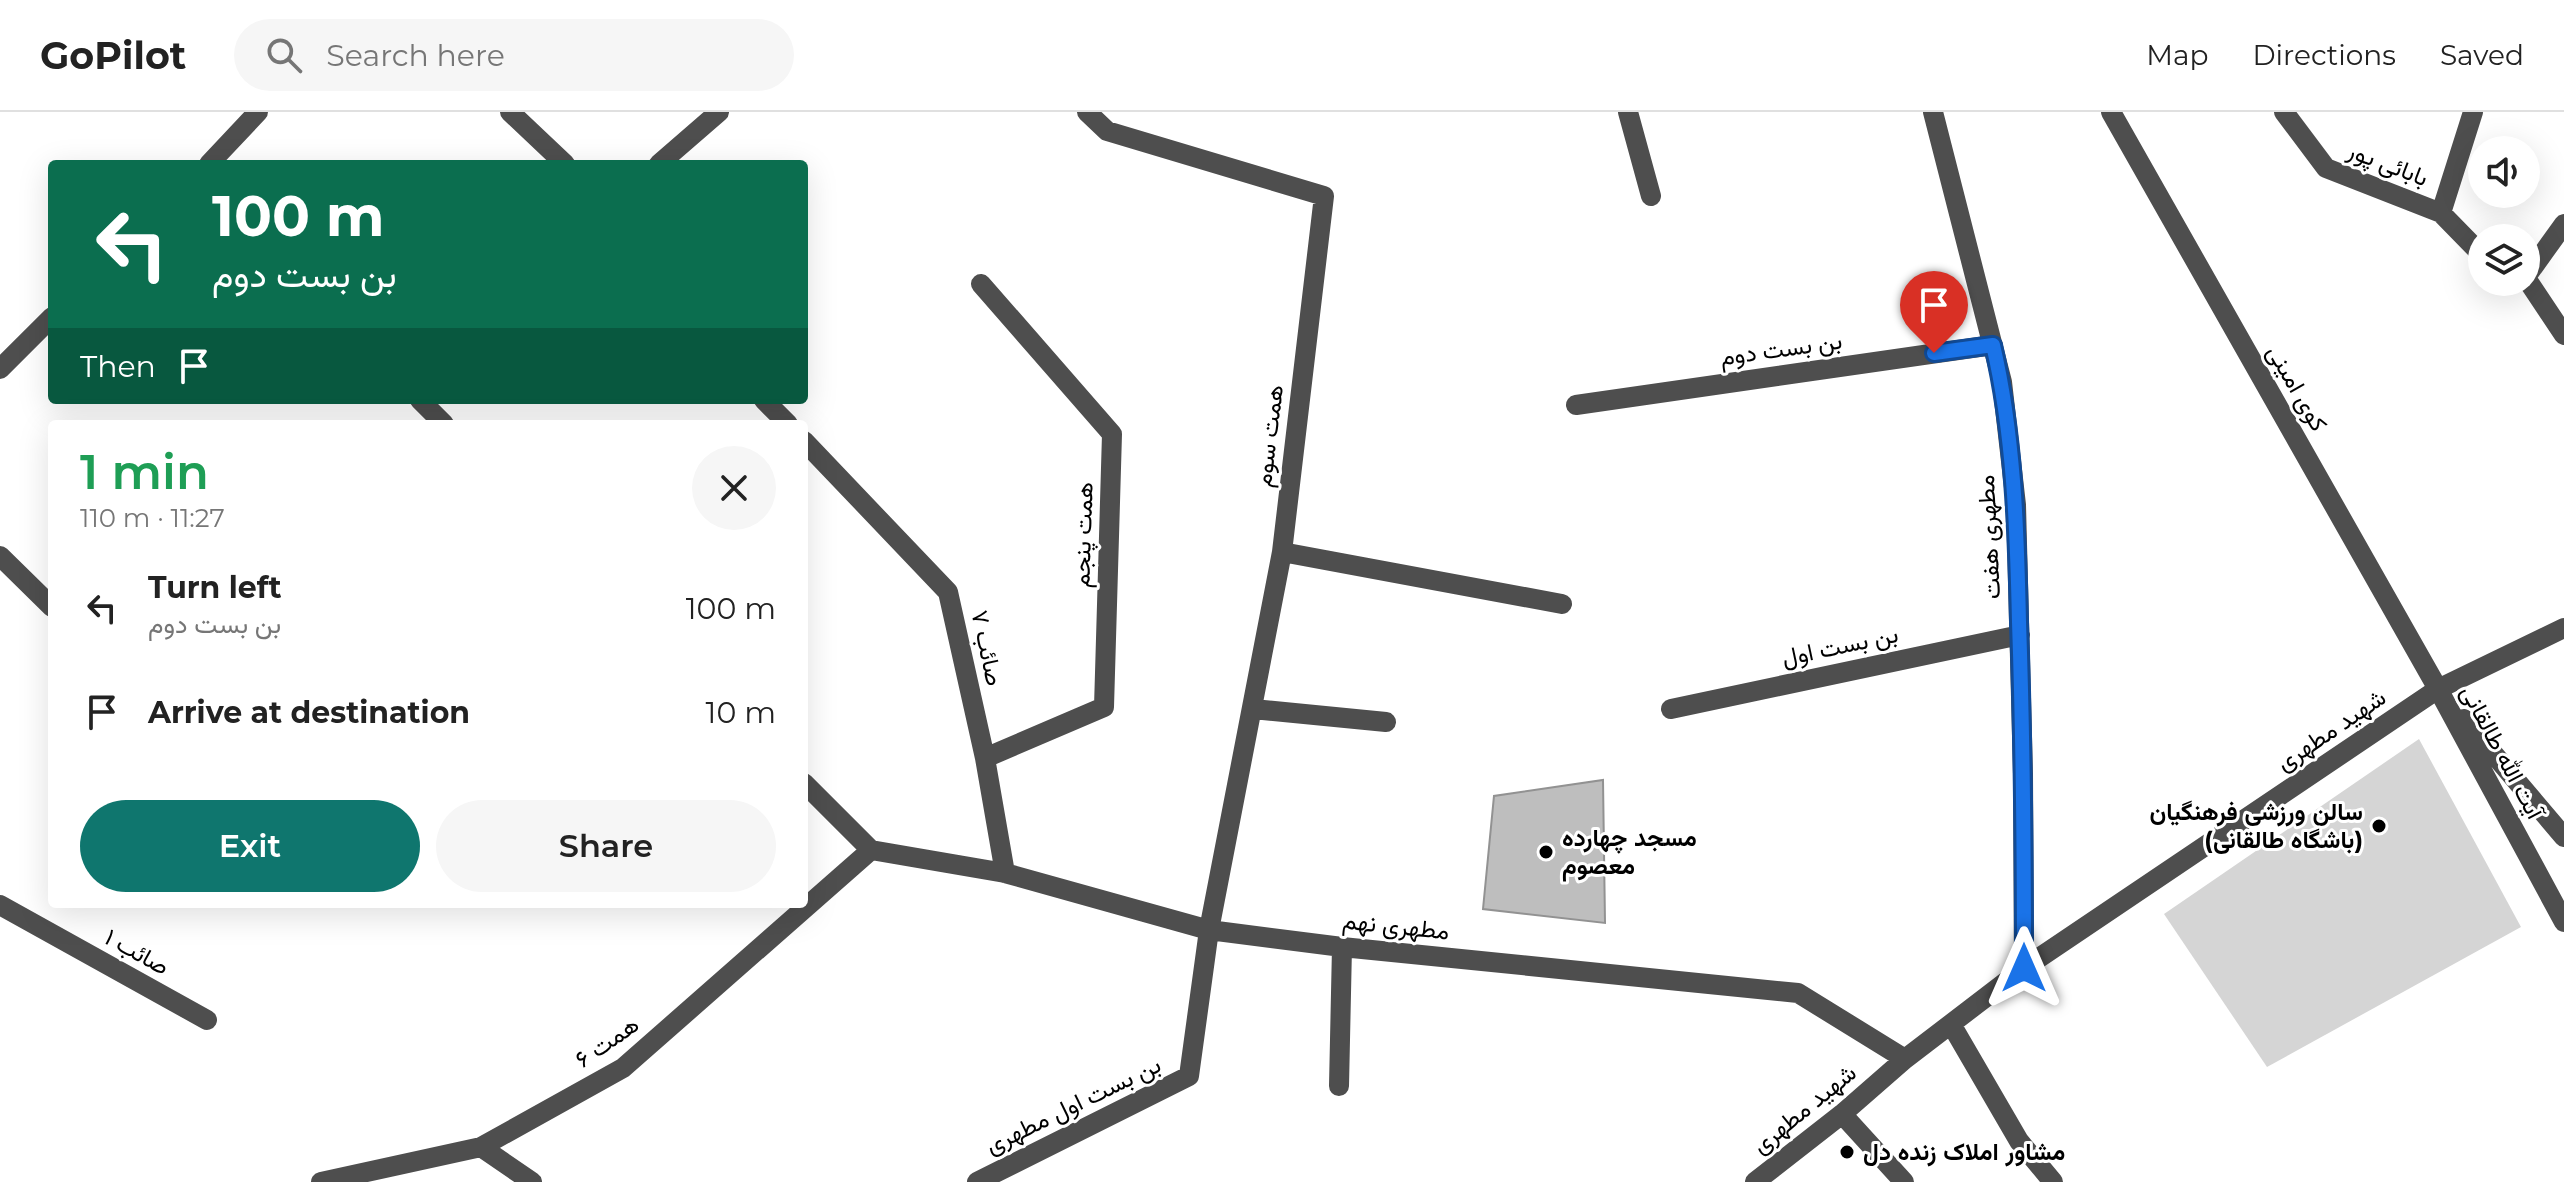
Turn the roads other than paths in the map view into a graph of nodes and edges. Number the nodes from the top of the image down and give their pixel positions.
1 (258, 112) edge
2 (510, 112) edge
3 (719, 112) edge
4 (1087, 112) edge
5 (1628, 112) edge
6 (1933, 112) edge
7 (2111, 112) edge
8 (2284, 112) edge
9 (2473, 112) edge
10 (213, 160) edge
11 (561, 160) edge
12 (664, 160) edge
13 (1651, 196) dead end
14 (2441, 213) junction
15 (2564, 224) edge
16 (2468, 241) edge
17 (2540, 257) edge
18 (981, 284) dead end
19 (2538, 296) edge
20 (48, 321) edge
21 (2564, 335) edge
22 (1993, 345) junction
23 (0, 369) edge
24 (424, 404) edge
25 (768, 404) edge
26 (1576, 405) dead end
27 (440, 420) edge
28 (784, 420) edge
29 (808, 445) edge
30 (1282, 552) junction
31 (0, 556) edge
32 (48, 603) edge
33 (1562, 604) dead end
34 (2564, 628) edge
35 (2020, 635) junction
36 (2438, 689) junction
37 (1253, 709) junction
38 (1671, 709) dead end
39 (1386, 722) dead end
40 (985, 758) junction
41 (808, 787) edge
42 (2564, 837) edge
43 (871, 850) junction
44 (1005, 873) junction
45 (0, 905) edge
46 (808, 905) edge
47 (805, 908) edge
48 (2564, 922) edge
49 (1209, 930) junction
50 (1342, 947) junction
51 (2024, 968) junction
52 (207, 1020) dead end
53 (1951, 1024) junction
54 (1905, 1059) junction
55 (1339, 1086) dead end
56 (1842, 1114) junction
57 (481, 1147) junction
58 (321, 1182) edge
59 (532, 1182) edge
60 (977, 1182) edge
61 (1755, 1182) edge
62 (1904, 1182) edge
63 (2053, 1182) edge

1 - 10 street
2 - 11 street
3 - 12 street
4 - 30 street, همت سوم
5 - 13 street
6 - 22 street, مطهری هفت
7 - 36 street, کوی امینی
8 - 14 street, بابائی پور
9 - 14 street
14 - 16 street, بابائی پور
15 - 17 street
18 - 40 street, همت پنجم
19 - 21 street
20 - 23 street
22 - 26 street, بن بست دوم
22 - 35 street, مطهری هفت
24 - 27 street
25 - 28 street
29 - 40 street, صائب ۷
30 - 33 street
30 - 37 street, همت سوم
31 - 32 street
34 - 36 street, شهید مطهری
35 - 38 street, بن بست اول
35 - 51 street, مطهری هفت
36 - 42 street, آیت الله طالقانی
36 - 48 street, آیت الله طالقانی
36 - 51 street, شهید مطهری
37 - 39 street
37 - 49 street, همت سوم
40 - 44 street, صائب ۷
41 - 43 street
43 - 44 street, مطهری نهم
43 - 46 street, همت ۶
44 - 49 street, مطهری نهم
45 - 52 street, صائب ۱
47 - 57 street, همت ۶
49 - 50 street, مطهری نهم
49 - 60 street, بن بست اول مطهری
50 - 54 street, مطهری نهم
50 - 55 street
51 - 53 street, شهید مطهری
53 - 54 street, شهید مطهری
53 - 63 street
54 - 56 street, شهید مطهری
56 - 61 street, شهید مطهری
56 - 62 street
57 - 58 street, همت ۶
57 - 59 street

